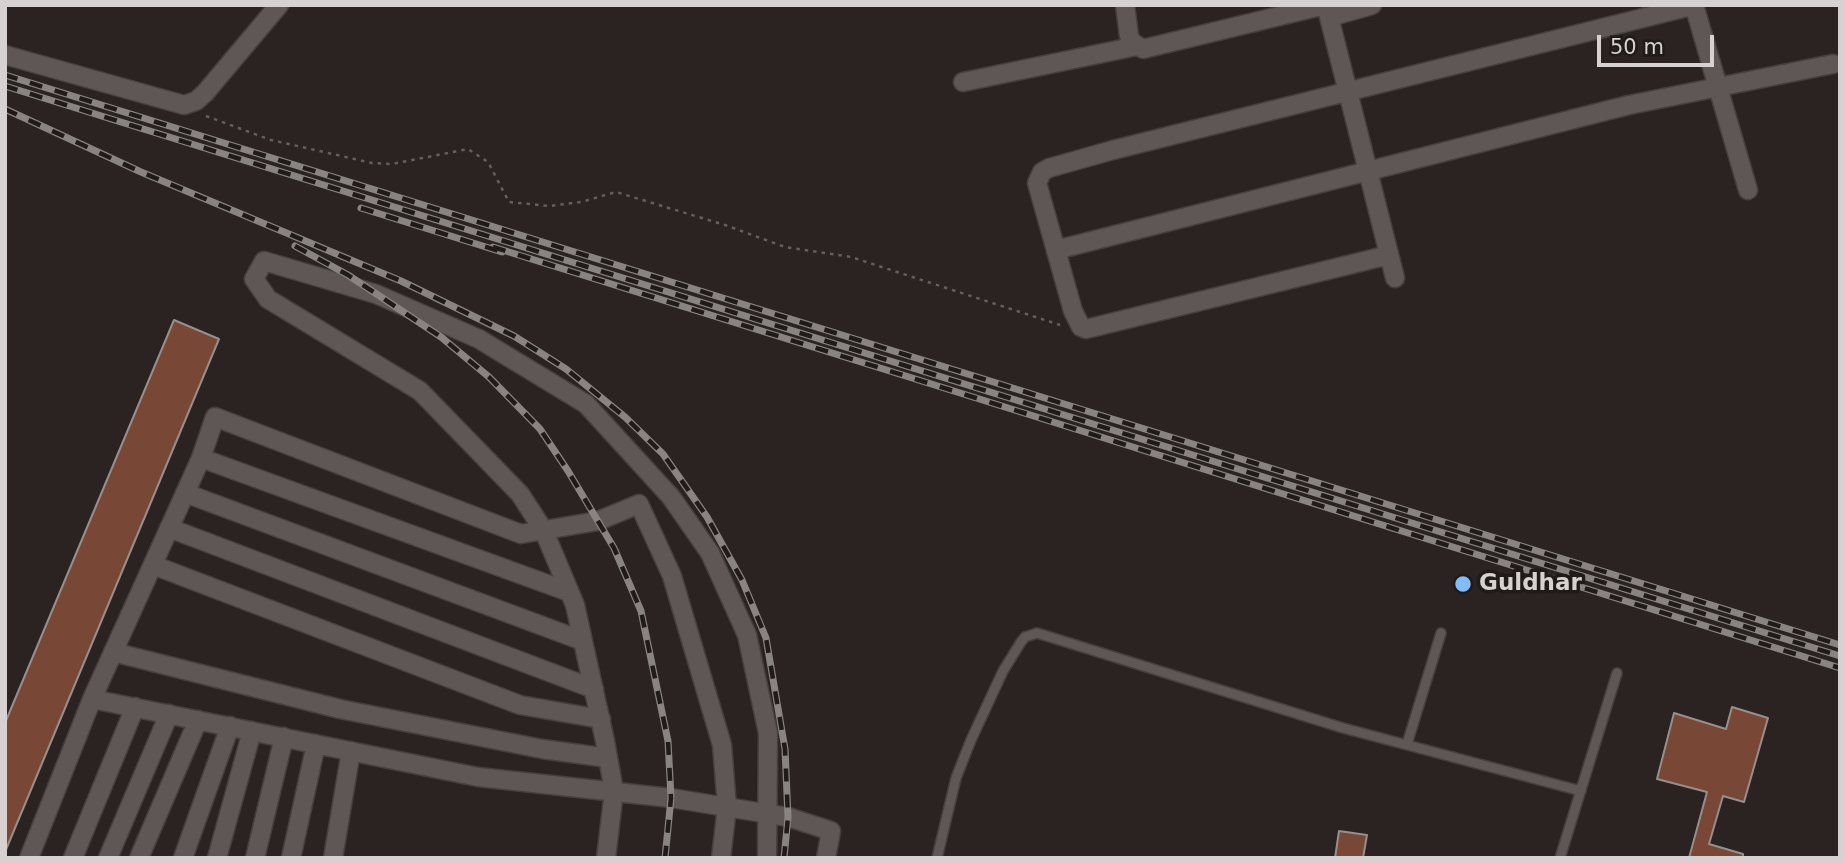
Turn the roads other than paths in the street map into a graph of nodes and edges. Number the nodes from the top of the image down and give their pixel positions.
1 (279, 5) edge
2 (1125, 5) edge
3 (1372, 5) edge
4 (1694, 5) edge
5 (1327, 9) edge
6 (1137, 47) junction
7 (5, 55) edge
8 (1833, 64) dead end
9 (963, 82) dead end
10 (1718, 86) junction
11 (1350, 91) junction
12 (1370, 173) junction
13 (1748, 190) dead end
14 (1055, 250) junction
15 (1389, 255) junction
16 (1395, 278) dead end
17 (201, 458) junction
18 (185, 493) junction
19 (169, 528) junction
20 (544, 531) junction
21 (153, 565) junction
22 (569, 592) junction
23 (1441, 633) dead end
24 (583, 641) junction
25 (113, 652) junction
26 (1617, 673) dead end
27 (594, 689) junction
28 (92, 699) junction
29 (135, 707) junction
30 (169, 714) junction
31 (601, 719) junction
32 (198, 720) junction
33 (230, 726) junction
34 (252, 731) junction
35 (284, 737) junction
36 (316, 744) junction
37 (1407, 744) junction
38 (351, 751) junction
39 (608, 758) junction
40 (614, 791) junction
41 (1581, 791) junction
42 (727, 807) junction
43 (770, 814) junction
44 (29, 858) edge
45 (73, 858) edge
46 (108, 858) edge
47 (139, 858) edge
48 (183, 858) edge
49 (217, 858) edge
50 (255, 858) edge
51 (291, 858) edge
52 (333, 858) edge
53 (606, 858) edge
54 (721, 858) edge
55 (767, 858) edge
56 (826, 858) edge
57 (937, 858) edge
58 (1560, 858) edge

1 - 7 street
2 - 6 street
3 - 5 street
4 - 10 street
4 - 11 street
5 - 6 street
5 - 11 street
6 - 9 street
8 - 10 street
10 - 12 street
10 - 13 street
11 - 12 street
11 - 14 street
12 - 14 street
12 - 15 street
14 - 15 street
15 - 16 street
17 - 18 street
17 - 20 street
17 - 22 street
18 - 19 street
18 - 24 street
19 - 21 street
19 - 27 street
20 - 22 street
20 - 42 street
20 - 43 street
21 - 25 street
21 - 31 street
22 - 24 street
23 - 37 lane
24 - 27 street
25 - 28 street
25 - 39 street
26 - 41 lane
27 - 31 street
28 - 29 street
28 - 44 street
29 - 30 street
29 - 45 street
30 - 32 street
30 - 46 street
31 - 39 street
32 - 33 street
32 - 47 street
33 - 34 street
33 - 48 street
34 - 35 street
34 - 49 street
35 - 36 street
35 - 50 street
36 - 38 street
36 - 51 street
37 - 41 lane
37 - 57 lane
38 - 40 street
38 - 52 street
39 - 40 street
40 - 42 street
40 - 53 street
41 - 58 lane
42 - 43 street
42 - 54 street
43 - 55 street
43 - 56 street

